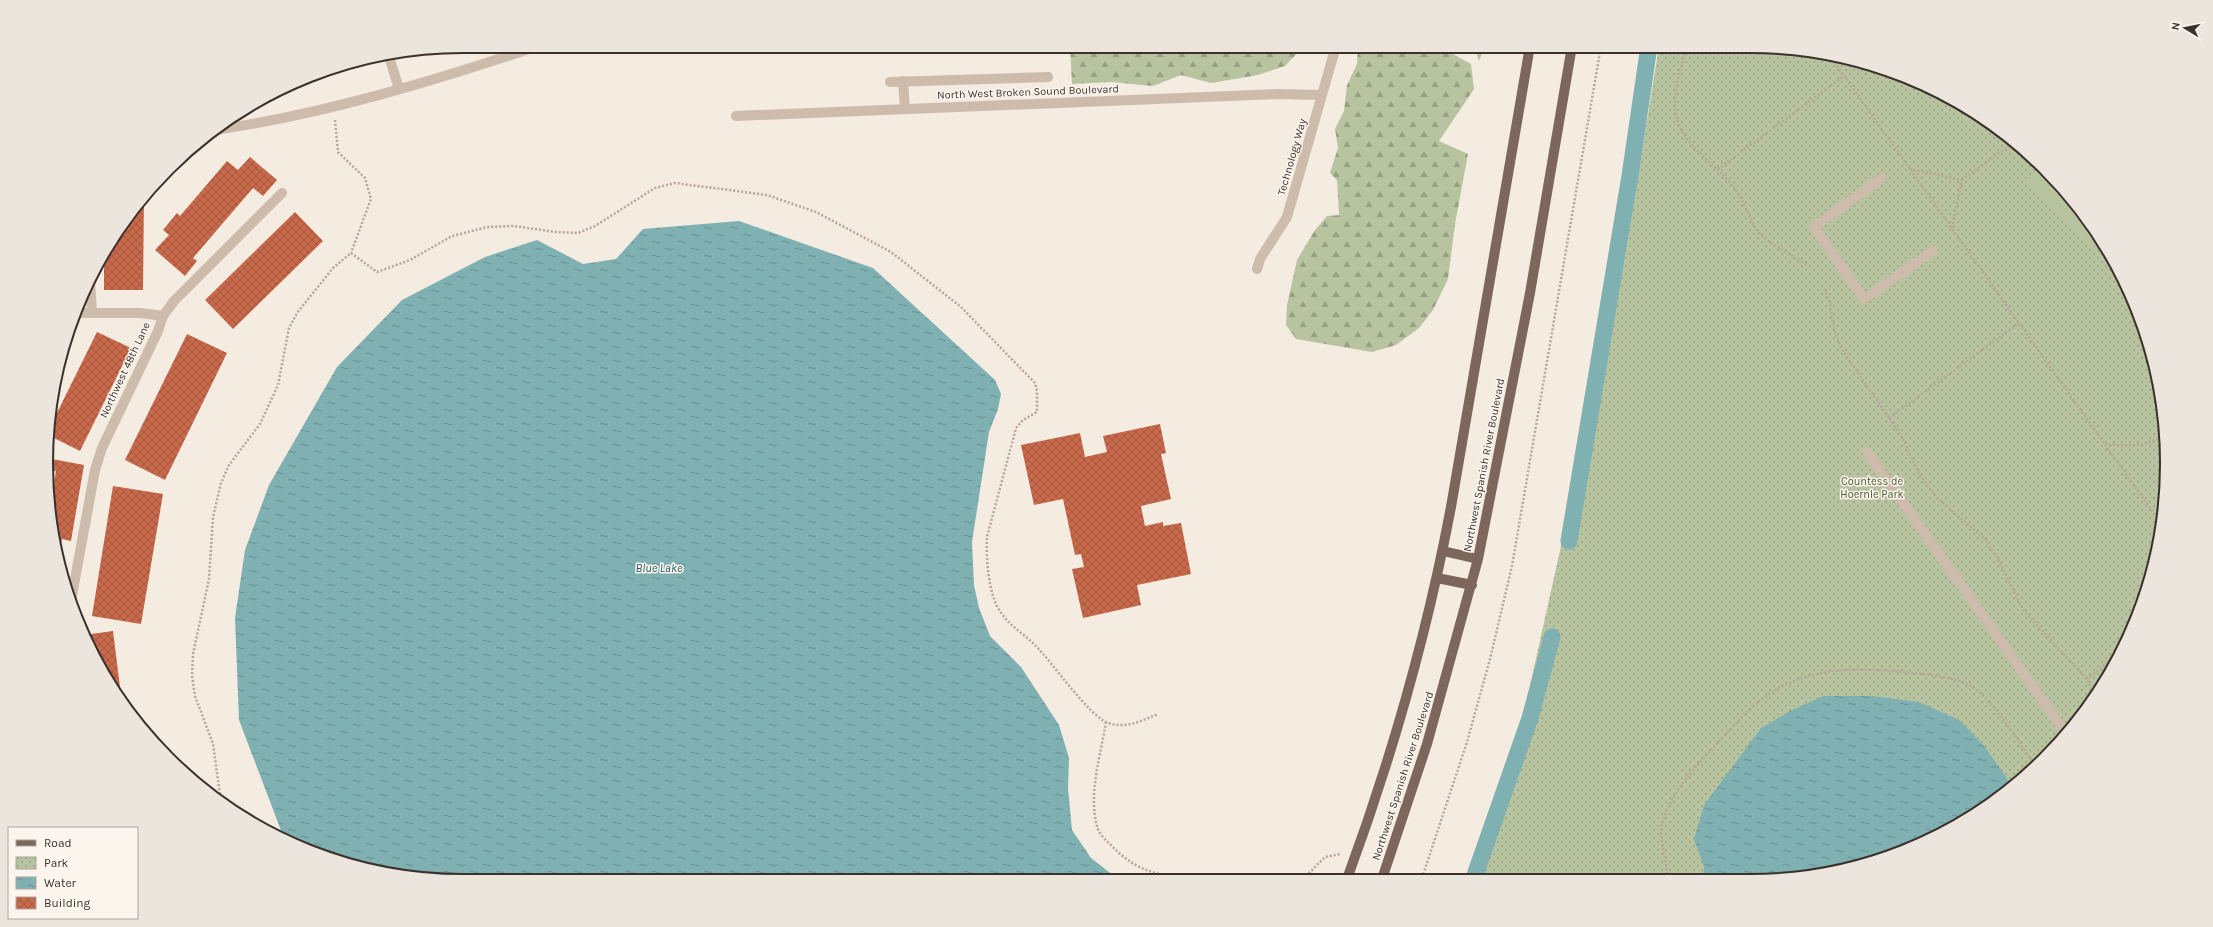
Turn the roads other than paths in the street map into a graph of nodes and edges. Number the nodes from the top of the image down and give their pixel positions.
1 (515, 53) edge
2 (1334, 53) edge
3 (1529, 53) edge
4 (1571, 53) edge
5 (390, 60) edge
6 (1048, 77) dead end
7 (903, 81) junction
8 (890, 82) dead end
9 (398, 89) junction
10 (1322, 95) junction
11 (905, 110) junction
12 (736, 116) dead end
13 (228, 128) edge
14 (1882, 178) dead end
15 (282, 193) dead end
16 (1933, 251) dead end
17 (1257, 269) dead end
18 (91, 291) edge
19 (92, 312) junction
20 (82, 313) edge
21 (163, 316) junction
22 (1867, 452) dead end
23 (1443, 551) junction
24 (1478, 559) junction
25 (1437, 578) junction
26 (1472, 585) junction
27 (73, 589) edge
28 (2062, 728) edge
29 (1349, 874) edge
30 (1383, 874) edge

1 - 9 street
2 - 10 street, Technology Way
3 - 23 main road, Northwest Spanish River Boulevard
4 - 24 main road, Northwest Spanish River Boulevard
5 - 9 street
6 - 7 street
7 - 8 street
7 - 11 street
9 - 13 street
10 - 11 street, North West Broken Sound Boulevard
10 - 17 street, Technology Way
11 - 12 street, North West Broken Sound Boulevard
14 - 16 street
15 - 21 street, Northwest 48th Lane
18 - 19 street
19 - 20 street
19 - 21 street
21 - 27 street, Northwest 48th Lane
22 - 28 street
23 - 24 main road
23 - 25 main road, Northwest Spanish River Boulevard
24 - 26 main road, Northwest Spanish River Boulevard
25 - 26 main road
25 - 29 main road, Northwest Spanish River Boulevard
26 - 30 main road, Northwest Spanish River Boulevard

